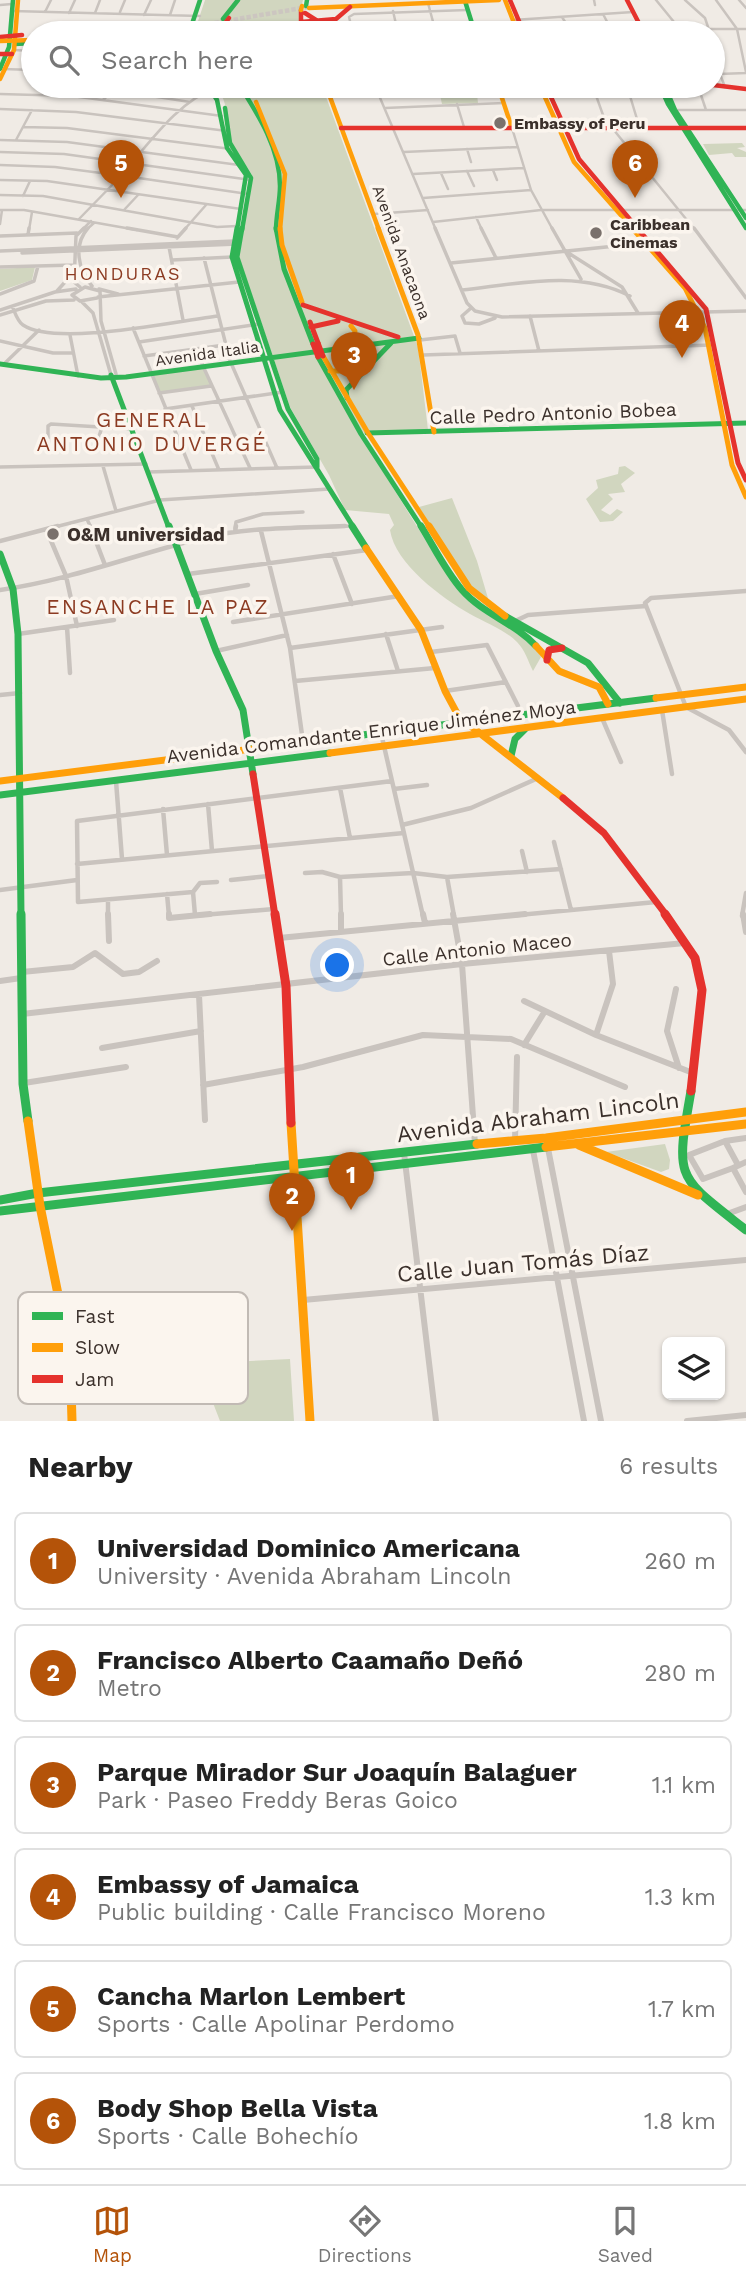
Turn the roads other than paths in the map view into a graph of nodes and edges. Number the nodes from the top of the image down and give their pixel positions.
1 (51, 0) edge
2 (75, 0) edge
3 (100, 0) edge
4 (125, 0) edge
5 (150, 0) edge
6 (175, 0) edge
7 (202, 0) edge
8 (240, 0) edge
9 (499, 0) edge
10 (507, 0) edge
11 (594, 0) edge
12 (629, 0) edge
13 (656, 0) edge
14 (685, 0) edge
15 (716, 0) edge
16 (739, 0) edge
17 (450, 1) edge
18 (370, 2) edge
19 (423, 4) edge
20 (0, 5) edge
21 (15, 5) edge
22 (596, 5) dead end
23 (392, 6) dead end
24 (466, 6) edge
25 (320, 7) junction
26 (746, 8) edge
27 (305, 11) edge
28 (45, 12) junction
29 (634, 12) junction
30 (69, 13) junction
31 (95, 13) junction
32 (120, 13) junction
33 (394, 13) junction
34 (603, 14) junction
35 (144, 15) junction
36 (170, 15) junction
37 (198, 16) junction
38 (562, 17) junction
39 (515, 20) joint
40 (195, 21) edge
41 (222, 21) edge
42 (350, 21) edge
43 (396, 21) edge
44 (431, 21) edge
45 (564, 21) edge
46 (607, 21) edge
47 (639, 21) edge
48 (640, 21) edge
49 (675, 21) edge
50 (706, 21) edge
51 (725, 29) edge
52 (737, 29) junction
53 (746, 29) edge
54 (0, 39) edge
55 (21, 39) edge
56 (11, 45) edge
57 (2, 69) edge
58 (21, 70) edge
59 (746, 72) edge
60 (725, 74) edge
61 (0, 79) edge
62 (725, 87) edge
63 (746, 89) edge
64 (0, 94) edge
65 (21, 95) edge
66 (87, 98) edge
67 (164, 98) edge
68 (196, 98) edge
69 (218, 98) edge
70 (220, 98) edge
71 (249, 98) edge
72 (330, 98) edge
73 (380, 98) edge
74 (502, 98) edge
75 (548, 98) edge
76 (597, 98) edge
77 (631, 98) edge
78 (669, 98) edge
79 (669, 98) edge
80 (702, 98) edge
81 (102, 100) joint
82 (191, 102) junction
83 (504, 103) junction
84 (457, 104) junction
85 (385, 108) junction
86 (0, 109) edge
87 (32, 110) junction
88 (675, 110) junction
89 (706, 110) junction
90 (746, 110) edge
91 (181, 111) junction
92 (222, 116) junction
93 (169, 124) junction
94 (23, 127) junction
95 (393, 127) junction
96 (464, 127) junction
97 (341, 128) junction
98 (512, 128) junction
99 (746, 128) edge
100 (265, 129) junction
101 (561, 129) junction
102 (610, 129) junction
103 (640, 129) junction
104 (686, 129) junction
105 (224, 130) junction
106 (73, 133) junction
107 (0, 140) edge
108 (16, 140) junction
109 (154, 140) junction
110 (67, 142) junction
111 (517, 147) junction
112 (230, 149) junction
113 (467, 149) junction
114 (0, 152) edge
115 (142, 152) junction
116 (404, 152) junction
117 (471, 162) dead end
118 (132, 163) junction
119 (0, 165) edge
120 (239, 165) junction
121 (524, 168) junction
122 (494, 170) junction
123 (467, 171) junction
124 (441, 173) junction
125 (413, 174) junction
126 (120, 176) junction
127 (0, 180) edge
128 (248, 180) junction
129 (497, 180) dead end
130 (30, 181) junction
131 (474, 186) dead end
132 (448, 189) dead end
133 (107, 190) junction
134 (531, 190) junction
135 (246, 193) junction
136 (0, 195) edge
137 (138, 195) junction
138 (23, 196) junction
139 (423, 198) junction
140 (206, 204) junction
141 (92, 205) junction
142 (617, 208) junction
143 (241, 209) junction
144 (680, 209) junction
145 (1, 210) edge
146 (428, 210) junction
147 (741, 210) edge
148 (32, 211) junction
149 (123, 211) junction
150 (541, 211) junction
151 (374, 214) junction
152 (476, 218) junction
153 (746, 218) edge
154 (79, 219) junction
155 (93, 222) junction
156 (433, 222) junction
157 (191, 223) junction
158 (0, 224) edge
159 (237, 226) junction
160 (746, 228) edge
161 (78, 233) junction
162 (28, 235) junction
163 (0, 236) edge
164 (177, 237) junction
165 (237, 242) junction
166 (645, 243) junction
167 (170, 245) junction
168 (78, 249) junction
169 (566, 251) junction
170 (0, 252) edge
171 (232, 257) junction
172 (204, 258) junction
173 (495, 258) junction
174 (172, 260) junction
175 (451, 263) junction
176 (74, 265) junction
177 (38, 266) junction
178 (0, 267) edge
179 (74, 271) junction
180 (581, 279) junction
181 (239, 282) junction
182 (211, 285) junction
183 (93, 287) junction
184 (79, 288) junction
185 (99, 289) junction
186 (176, 290) junction
187 (462, 290) junction
188 (55, 292) junction
189 (0, 294) edge
190 (122, 295) junction
191 (630, 296) junction
192 (98, 298) junction
193 (746, 298) edge
194 (66, 300) junction
195 (78, 300) junction
196 (84, 304) junction
197 (303, 305) junction
198 (13, 308) junction
199 (471, 308) junction
200 (746, 310) edge
201 (702, 311) junction
202 (0, 313) edge
203 (638, 313) junction
204 (218, 316) junction
205 (530, 316) junction
206 (502, 317) junction
207 (183, 320) junction
208 (344, 321) junction
209 (256, 325) junction
210 (310, 327) junction
211 (133, 328) junction
212 (39, 330) junction
213 (222, 330) junction
214 (98, 332) junction
215 (104, 332) junction
216 (70, 335) junction
217 (419, 338) junction
218 (400, 339) junction
219 (0, 341) edge
220 (139, 342) junction
221 (225, 345) junction
222 (711, 345) junction
223 (23, 346) junction
224 (342, 346) junction
225 (539, 351) junction
226 (74, 353) junction
227 (460, 353) junction
228 (423, 355) junction
229 (144, 356) junction
230 (267, 357) junction
231 (230, 362) junction
232 (3, 363) edge
233 (203, 366) junction
234 (368, 366) junction
235 (328, 371) junction
236 (151, 373) junction
237 (78, 374) junction
238 (114, 376) junction
239 (211, 386) junction
240 (159, 393) junction
241 (279, 393) junction
242 (245, 398) junction
243 (348, 400) junction
244 (218, 402) junction
245 (192, 405) junction
246 (165, 409) junction
247 (727, 423) junction
248 (746, 423) edge
249 (102, 427) junction
250 (133, 429) junction
251 (434, 432) junction
252 (365, 434) junction
253 (48, 438) dead end
254 (96, 446) dead end
255 (103, 466) junction
256 (0, 467) edge
257 (317, 467) junction
258 (147, 468) junction
259 (250, 468) junction
260 (277, 468) junction
261 (191, 470) junction
262 (219, 470) junction
263 (746, 480) edge
264 (329, 489) junction
265 (404, 496) junction
266 (746, 497) edge
267 (160, 500) junction
268 (116, 511) junction
269 (303, 512) dead end
270 (86, 519) junction
271 (352, 526) junction
272 (46, 530) junction
273 (261, 531) junction
274 (235, 532) junction
275 (0, 541) edge
276 (177, 545) junction
277 (366, 550) junction
278 (0, 554) edge
279 (333, 554) junction
280 (270, 562) junction
281 (105, 565) junction
282 (188, 574) junction
283 (66, 576) junction
284 (248, 585) dead end
285 (13, 589) junction
286 (0, 590) edge
287 (746, 591) edge
288 (195, 594) junction
289 (400, 596) junction
290 (352, 604) junction
291 (646, 606) junction
292 (282, 614) junction
293 (114, 620) dead end
294 (233, 622) dead end
295 (513, 622) junction
296 (77, 626) junction
297 (67, 627) junction
298 (442, 627) dead end
299 (421, 630) junction
300 (18, 634) junction
301 (386, 634) junction
302 (287, 635) junction
303 (290, 648) junction
304 (564, 648) junction
305 (216, 651) junction
306 (431, 652) junction
307 (548, 661) junction
308 (588, 663) junction
309 (436, 668) junction
310 (398, 671) junction
311 (70, 673) dead end
312 (571, 677) junction
313 (295, 681) junction
314 (506, 682) junction
315 (746, 687) edge
316 (445, 691) junction
317 (20, 692) junction
318 (0, 695) edge
319 (681, 695) junction
320 (746, 699) edge
321 (620, 703) junction
322 (608, 704) junction
323 (518, 706) dead end
324 (686, 707) junction
325 (662, 710) junction
326 (602, 718) junction
327 (464, 722) junction
328 (528, 727) junction
329 (381, 733) junction
330 (479, 733) junction
331 (303, 743) junction
332 (384, 746) junction
333 (249, 749) junction
334 (746, 752) edge
335 (511, 756) junction
336 (251, 762) junction
337 (621, 762) dead end
338 (672, 774) dead end
339 (20, 778) junction
340 (537, 779) junction
341 (116, 780) junction
342 (0, 781) edge
343 (392, 781) junction
344 (427, 785) dead end
345 (340, 788) junction
346 (394, 789) junction
347 (20, 792) junction
348 (0, 794) edge
349 (257, 798) junction
350 (208, 804) junction
351 (163, 809) junction
352 (118, 815) junction
353 (402, 825) junction
354 (404, 833) junction
355 (350, 838) junction
356 (554, 842) dead end
357 (264, 846) junction
358 (212, 851) junction
359 (522, 851) dead end
360 (167, 855) junction
361 (122, 859) junction
362 (77, 864) junction
363 (561, 869) junction
364 (527, 872) junction
365 (305, 873) dead end
366 (413, 873) junction
367 (269, 876) junction
368 (341, 877) junction
369 (447, 877) junction
370 (77, 880) junction
371 (232, 880) dead end
372 (217, 881) dead end
373 (21, 887) junction
374 (0, 890) edge
375 (193, 892) junction
376 (746, 893) edge
377 (167, 894) junction
378 (108, 900) junction
379 (657, 902) junction
380 (274, 909) junction
381 (571, 909) junction
382 (195, 915) junction
383 (456, 920) junction
384 (425, 923) junction
385 (341, 930) junction
386 (745, 930) edge
387 (279, 938) junction
388 (109, 941) dead end
389 (686, 943) junction
390 (610, 951) junction
391 (157, 961) dead end
392 (462, 964) junction
393 (21, 975) junction
394 (0, 981) edge
395 (286, 986) junction
396 (676, 989) dead end
397 (199, 995) junction
398 (524, 1001) dead end
399 (545, 1012) junction
400 (21, 1014) junction
401 (201, 1031) junction
402 (596, 1035) junction
403 (468, 1037) junction
404 (524, 1045) junction
405 (102, 1048) dead end
406 (517, 1057) dead end
407 (126, 1067) dead end
408 (679, 1069) junction
409 (290, 1070) junction
410 (694, 1073) junction
411 (23, 1084) junction
412 (203, 1085) junction
413 (625, 1087) dead end
414 (746, 1112) edge
415 (205, 1119) dead end
416 (688, 1119) junction
417 (746, 1124) edge
418 (686, 1132) junction
419 (546, 1138) junction
420 (746, 1138) edge
421 (531, 1139) junction
422 (515, 1140) junction
423 (725, 1141) junction
424 (475, 1144) junction
425 (577, 1145) junction
426 (548, 1149) junction
427 (533, 1151) junction
428 (404, 1152) junction
429 (746, 1162) edge
430 (405, 1164) junction
431 (293, 1165) junction
432 (735, 1167) junction
433 (294, 1176) junction
434 (746, 1192) edge
435 (38, 1193) junction
436 (704, 1197) junction
437 (0, 1200) edge
438 (40, 1206) junction
439 (746, 1207) edge
440 (0, 1211) edge
441 (727, 1214) junction
442 (746, 1230) edge
443 (746, 1260) edge
444 (573, 1275) junction
445 (557, 1277) junction
446 (421, 1291) junction
447 (57, 1292) edge
448 (303, 1300) junction
449 (746, 1415) edge
450 (310, 1421) edge
451 (436, 1421) edge
452 (584, 1421) edge
453 (601, 1421) edge
454 (687, 1421) edge

1 - 28 street
2 - 30 street
3 - 31 street
4 - 32 street
5 - 35 street
6 - 36 street
7 - 37 main road
8 - 41 main road
9 - 24 main road
10 - 39 main road
11 - 22 street
12 - 29 main road
12 - 48 main road
13 - 49 street
14 - 50 street
15 - 52 street
16 - 26 street
17 - 19 main road
17 - 24 main road
18 - 19 main road
18 - 25 main road
18 - 27 main road
18 - 27 main road
19 - 24 street
19 - 27 main road
19 - 33 street
19 - 44 street
20 - 21 street
21 - 28 street
21 - 56 main road
23 - 33 street
25 - 27 main road
25 - 27 main road
28 - 30 street
29 - 34 street
29 - 47 main road
30 - 31 street
31 - 32 street
32 - 35 street
33 - 42 street
33 - 43 street
34 - 38 street
34 - 46 street
35 - 36 street
36 - 37 street
37 - 40 main road
38 - 39 street
38 - 45 street
51 - 52 street
52 - 53 street
52 - 59 street
54 - 55 main road, bridge
54 - 56 main road
56 - 57 main road
57 - 58 street
57 - 61 main road
59 - 60 street
62 - 63 main road
64 - 65 street
66 - 81 street
67 - 82 street
68 - 82 street
69 - 92 main road
70 - 105 main road
71 - 100 main road
72 - 97 main road, Avenida Anacaona
73 - 85 street
74 - 83 main road
75 - 101 main road
76 - 102 street
77 - 103 street
78 - 88 main road
79 - 104 main road
80 - 89 street
81 - 91 street
82 - 91 street
83 - 84 street
83 - 98 main road
84 - 85 street
84 - 96 street
85 - 95 street
86 - 87 street
87 - 93 street
87 - 94 street
88 - 89 street
88 - 104 main road
89 - 90 street
91 - 92 street
91 - 93 street
92 - 105 main road
93 - 105 street
93 - 109 street
94 - 106 street
94 - 108 street
95 - 96 main road
95 - 97 main road
95 - 116 street
96 - 98 main road
97 - 151 main road, Avenida Anacaona
98 - 101 main road
98 - 111 street
99 - 104 main road
100 - 197 main road
100 - 210 main road
101 - 102 main road
101 - 142 main road
102 - 103 main road
102 - 144 street
103 - 104 main road
104 - 147 main road
105 - 112 main road
106 - 109 street
106 - 110 street
107 - 108 street
108 - 110 street
109 - 112 street
109 - 115 street
110 - 115 street
111 - 113 street
111 - 121 street
112 - 120 main road
112 - 128 main road
113 - 116 street
113 - 117 street
114 - 118 street
115 - 118 street
115 - 120 street
116 - 125 street
118 - 126 street
118 - 128 street
119 - 126 street
120 - 128 main road
121 - 122 street
121 - 134 street
122 - 123 street
122 - 129 street
123 - 124 street
123 - 131 street
124 - 125 street
124 - 132 street
125 - 139 street
126 - 133 street
126 - 135 street
127 - 130 street
128 - 135 main road
130 - 133 street
130 - 138 street
133 - 137 street
133 - 141 street
134 - 139 street
134 - 150 street
135 - 143 main road
135 - 165 main road
136 - 138 street
137 - 140 street
137 - 149 street
138 - 141 street
139 - 146 street
140 - 143 street
140 - 157 street
141 - 149 street
141 - 154 street
142 - 144 street
142 - 150 street
142 - 166 main road
142 - 201 main road
143 - 159 main road
144 - 147 street
144 - 193 street
145 - 148 street
145 - 158 street
146 - 151 street
146 - 156 street
147 - 153 main road
147 - 160 main road
148 - 154 street
148 - 162 street
149 - 157 street
150 - 152 street
150 - 169 street
151 - 217 main road, Avenida Anacaona
152 - 156 street
152 - 173 street
154 - 155 street
155 - 161 street
155 - 164 street
155 - 168 street
156 - 175 street
157 - 159 street
157 - 164 street
159 - 165 main road
161 - 162 street
161 - 168 street
162 - 163 street
164 - 167 street
165 - 167 street
165 - 171 main road
165 - 209 main road
166 - 169 street
166 - 201 main road
167 - 168 street
167 - 174 street
168 - 170 street
168 - 176 street
168 - 183 street
169 - 173 street
169 - 180 street
169 - 191 street
171 - 172 street
171 - 181 main road
172 - 174 street
172 - 182 street
173 - 175 street
174 - 186 street
175 - 187 street
176 - 177 street
176 - 179 street
177 - 178 street
177 - 189 street
179 - 184 street
179 - 188 street
180 - 187 street
180 - 191 street
181 - 182 street
181 - 209 main road
182 - 186 street
182 - 204 street
183 - 184 street
183 - 185 street
184 - 188 street
184 - 195 street
185 - 190 street
185 - 192 street
186 - 190 street
186 - 207 street
187 - 199 street
188 - 198 street
190 - 192 street
191 - 203 street
192 - 195 street
192 - 215 street
194 - 195 street
194 - 196 street
194 - 198 street
195 - 196 street
196 - 214 street
197 - 208 main road
197 - 210 main road
198 - 202 street
198 - 212 street
199 - 206 street
199 - 206 street
200 - 201 street
201 - 203 street
201 - 222 main road
203 - 205 street
204 - 207 street
204 - 213 street
205 - 206 street
205 - 225 street
207 - 211 street
208 - 210 main road
208 - 218 main road
208 - 224 main road
209 - 213 street
209 - 230 main road
210 - 235 main road, bridge
211 - 215 street
211 - 220 street
212 - 216 street
212 - 223 street
213 - 220 street
213 - 221 street
214 - 215 street
214 - 216 street
214 - 238 street
215 - 238 street
216 - 226 street
217 - 218 main road, Avenida Italia
217 - 227 street
217 - 228 main road, Avenida Anacaona
218 - 224 main road, Avenida Italia
218 - 234 main road
219 - 223 street
220 - 229 street
221 - 229 street
221 - 231 street
222 - 225 street
222 - 247 main road
223 - 226 street
223 - 232 street
224 - 230 main road, Avenida Italia
224 - 234 main road
225 - 227 street
226 - 237 street
227 - 228 street
228 - 251 main road, Avenida Anacaona
229 - 236 street
230 - 231 main road, Avenida Italia
230 - 241 main road
231 - 233 main road, Avenida Italia
231 - 242 street
232 - 237 main road, Avenida Italia
233 - 236 main road, Avenida Italia
233 - 239 street
234 - 235 main road
234 - 243 main road
235 - 243 main road
235 - 252 main road
236 - 238 main road, Avenida Italia
236 - 240 street
237 - 238 main road, Avenida Italia
238 - 250 main road
239 - 240 street
239 - 244 street
240 - 246 street
241 - 242 street
241 - 257 main road
242 - 244 street
242 - 260 street
243 - 252 main road
244 - 245 street
244 - 259 street
245 - 246 street
245 - 262 street
246 - 261 street
247 - 248 main road, Calle Pedro Antonio Bobea
247 - 251 main road, Calle Pedro Antonio Bobea
247 - 263 main road
247 - 266 main road
249 - 250 street
249 - 253 street
249 - 254 street
250 - 258 main road
251 - 252 main road, Calle Pedro Antonio Bobea
252 - 265 main road
255 - 256 street
255 - 258 street
255 - 268 street
257 - 260 street
257 - 264 main road
258 - 261 street
258 - 267 main road
259 - 260 street
259 - 262 street
261 - 262 street
264 - 267 street
264 - 271 main road
265 - 295 main road
265 - 307 main road
267 - 268 street
267 - 276 main road
268 - 270 street
269 - 274 street
270 - 272 street
270 - 281 street
271 - 273 street
271 - 277 main road
272 - 275 street
272 - 283 street
273 - 274 street
273 - 280 street
274 - 276 street
276 - 281 street
276 - 282 main road
277 - 279 street
277 - 289 main road
278 - 285 main road
279 - 280 street
279 - 290 street
280 - 282 street
280 - 292 street
281 - 283 street
282 - 288 main road
283 - 285 street
283 - 296 street
284 - 288 street
285 - 286 street
285 - 300 main road
287 - 291 street
288 - 305 main road
289 - 290 street
289 - 299 main road
290 - 292 street
291 - 295 street
291 - 319 street
292 - 294 street
292 - 302 street
293 - 296 street
295 - 304 main road
296 - 297 street
297 - 300 street
297 - 311 street
298 - 299 street
299 - 301 street
299 - 306 main road
300 - 317 main road
301 - 303 street
301 - 310 street
302 - 303 street
302 - 305 street
303 - 313 street
304 - 307 main road
304 - 308 main road
305 - 333 main road
306 - 309 main road
306 - 314 street
307 - 312 main road
308 - 312 main road
308 - 321 main road
309 - 310 street
309 - 316 main road
310 - 313 street
312 - 322 main road
313 - 331 street
314 - 316 street
314 - 323 street
315 - 319 main road, Avenida Comandante Enrique Jiménez Moya
316 - 327 main road
317 - 318 street
317 - 339 main road
319 - 321 main road, Avenida Comandante Enrique Jiménez Moya
319 - 324 street
320 - 324 main road, Avenida Comandante Enrique Jiménez Moya
321 - 322 main road, Avenida Comandante Enrique Jiménez Moya
322 - 327 main road, Avenida Comandante Enrique Jiménez Moya
324 - 325 main road, Avenida Comandante Enrique Jiménez Moya
324 - 334 street
325 - 326 main road, Avenida Comandante Enrique Jiménez Moya
325 - 338 street
326 - 328 main road, Avenida Comandante Enrique Jiménez Moya
326 - 337 street
327 - 329 main road, Avenida Comandante Enrique Jiménez Moya
327 - 330 main road
328 - 330 main road, Avenida Comandante Enrique Jiménez Moya
328 - 335 main road
329 - 331 main road, Avenida Comandante Enrique Jiménez Moya
329 - 332 street
330 - 332 main road, Avenida Comandante Enrique Jiménez Moya
330 - 335 main road
331 - 333 main road, Avenida Comandante Enrique Jiménez Moya
332 - 336 main road, Avenida Comandante Enrique Jiménez Moya
332 - 343 street
333 - 336 main road
333 - 339 main road, Avenida Comandante Enrique Jiménez Moya
335 - 340 main road
336 - 341 main road, Avenida Comandante Enrique Jiménez Moya
336 - 349 main road
339 - 342 main road, Avenida Comandante Enrique Jiménez Moya
339 - 347 main road
340 - 353 street
340 - 379 main road
341 - 347 main road, Avenida Comandante Enrique Jiménez Moya
341 - 352 street
343 - 345 street
343 - 346 street
344 - 346 street
345 - 349 street
345 - 355 street
346 - 353 street
347 - 348 main road, Avenida Comandante Enrique Jiménez Moya
347 - 373 main road
349 - 350 street
349 - 357 main road
350 - 351 street
350 - 358 street
351 - 352 street
351 - 360 street
352 - 361 street
352 - 362 street
353 - 354 street
354 - 355 street
354 - 366 street
355 - 357 street
356 - 363 street
357 - 358 street
357 - 367 main road
358 - 360 street
359 - 364 street
360 - 361 street
361 - 362 street
362 - 370 street
363 - 364 street
363 - 381 street
364 - 369 street
365 - 368 street
366 - 368 street
366 - 369 street
366 - 384 street
367 - 371 street
367 - 380 main road
368 - 385 street
369 - 383 street
370 - 373 street
370 - 378 street
372 - 375 street
373 - 374 street
373 - 393 main road
375 - 377 street
375 - 382 street
376 - 386 street
377 - 378 street
377 - 382 street
378 - 388 street
379 - 381 street
379 - 389 main road
380 - 382 street
380 - 387 main road
381 - 383 street
383 - 384 street
383 - 392 street
384 - 385 street
385 - 387 street
387 - 395 main road
389 - 390 street, Calle Antonio Maceo
389 - 410 main road
390 - 392 street, Calle Antonio Maceo
390 - 402 street
391 - 393 street
392 - 395 street, Calle Antonio Maceo
392 - 403 street
393 - 394 street
393 - 400 main road
395 - 397 street, Calle Antonio Maceo
395 - 409 main road
396 - 408 street
397 - 400 street, Calle Antonio Maceo
397 - 401 street
398 - 399 street
399 - 402 street
399 - 404 street
400 - 411 main road
401 - 405 street
401 - 412 street
402 - 408 street
403 - 404 street
403 - 409 street
403 - 424 street
404 - 413 street
406 - 422 street
407 - 411 street
408 - 410 street
409 - 412 street
409 - 431 main road
410 - 416 main road
411 - 435 main road
412 - 415 street
414 - 416 main road, Avenida Abraham Lincoln
416 - 418 main road
416 - 419 main road, Avenida Abraham Lincoln
417 - 418 main road, Avenida Abraham Lincoln
418 - 425 main road, Avenida Abraham Lincoln
418 - 436 main road
419 - 421 main road, Avenida Abraham Lincoln
419 - 426 street
420 - 423 street
421 - 422 main road, Avenida Abraham Lincoln
421 - 427 street
422 - 424 main road, Avenida Abraham Lincoln
423 - 432 street
423 - 432 street
424 - 428 main road, Avenida Abraham Lincoln
425 - 426 main road, Avenida Abraham Lincoln
425 - 436 main road
426 - 427 main road, Avenida Abraham Lincoln
426 - 444 street
427 - 430 main road, Avenida Abraham Lincoln
427 - 445 street
428 - 430 street
428 - 431 main road, Avenida Abraham Lincoln
429 - 432 street
430 - 433 main road, Avenida Abraham Lincoln
430 - 446 street
431 - 433 main road
431 - 435 main road, Avenida Abraham Lincoln
432 - 434 street
433 - 438 main road, Avenida Abraham Lincoln
433 - 448 main road
435 - 437 main road, Avenida Abraham Lincoln
435 - 438 main road
436 - 441 main road
438 - 440 main road, Avenida Abraham Lincoln
438 - 447 main road
439 - 441 street
441 - 442 main road
443 - 444 street, Calle Juan Tomás Díaz
444 - 445 street, Calle Juan Tomás Díaz
444 - 453 street
445 - 446 street, Calle Juan Tomás Díaz
445 - 452 street
446 - 448 street, Calle Juan Tomás Díaz
446 - 451 street
448 - 450 main road
449 - 454 street

